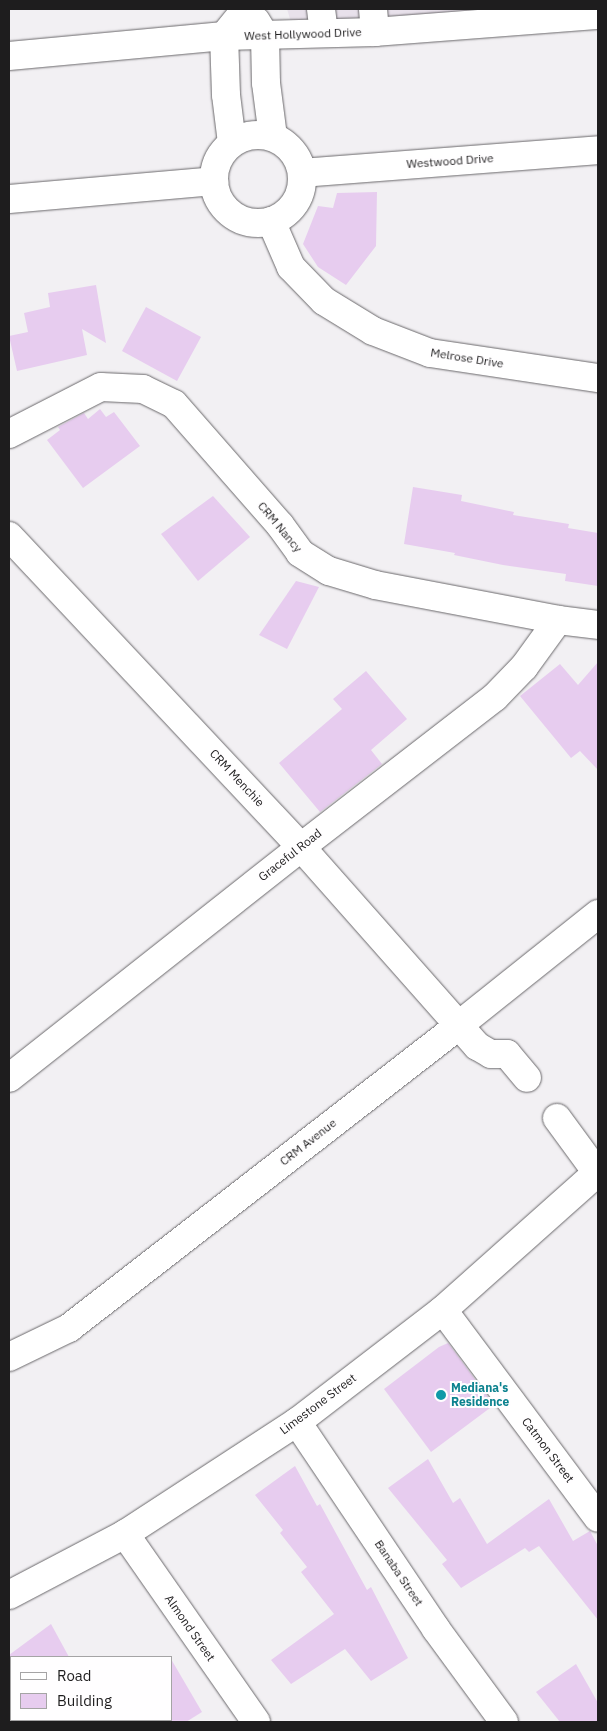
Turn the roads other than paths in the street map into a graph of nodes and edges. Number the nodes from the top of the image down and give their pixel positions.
1 (247, 9) edge
2 (598, 15) edge
3 (374, 20) edge
4 (322, 21) edge
5 (224, 36) junction
6 (265, 36) junction
7 (9, 56) edge
8 (273, 137) junction
9 (232, 143) junction
10 (598, 150) edge
11 (302, 173) junction
12 (214, 181) junction
13 (9, 199) edge
14 (271, 221) junction
15 (598, 378) edge
16 (9, 434) edge
17 (9, 536) edge
18 (558, 620) junction
19 (598, 625) edge
20 (301, 847) junction
21 (598, 914) edge
22 (459, 1026) junction
23 (9, 1078) edge
24 (527, 1078) dead end
25 (557, 1118) dead end
26 (598, 1173) edge
27 (443, 1310) junction
28 (9, 1358) edge
29 (297, 1422) junction
30 (598, 1518) edge
31 (125, 1534) junction
32 (9, 1595) edge
33 (256, 1722) edge
34 (504, 1722) edge

1 - 5 street
1 - 6 street
2 - 3 street, West Hollywood Drive
3 - 4 street, West Hollywood Drive
4 - 6 street, West Hollywood Drive
5 - 6 street, West Hollywood Drive
5 - 7 street, West Hollywood Drive
5 - 9 street
6 - 8 street
8 - 9 street
8 - 11 street
9 - 12 street
10 - 11 street, Westwood Drive
11 - 14 street
12 - 13 street
12 - 14 street
14 - 15 street, Melrose Drive
16 - 18 street, CRM Nancy
17 - 20 street, CRM Menchie
18 - 19 street, CRM Nancy
18 - 20 street, Graceful Road
20 - 22 street, CRM Menchie
20 - 23 street, Graceful Road
21 - 22 street, CRM Avenue
22 - 24 street, CRM Menchie
22 - 28 street, CRM Avenue
25 - 26 street
26 - 27 street, Limestone Street
27 - 29 street, Limestone Street
27 - 30 street, Catmon Street
29 - 31 street, Limestone Street
29 - 34 street, Banaba Street
31 - 32 street, Limestone Street
31 - 33 street, Almond Street

